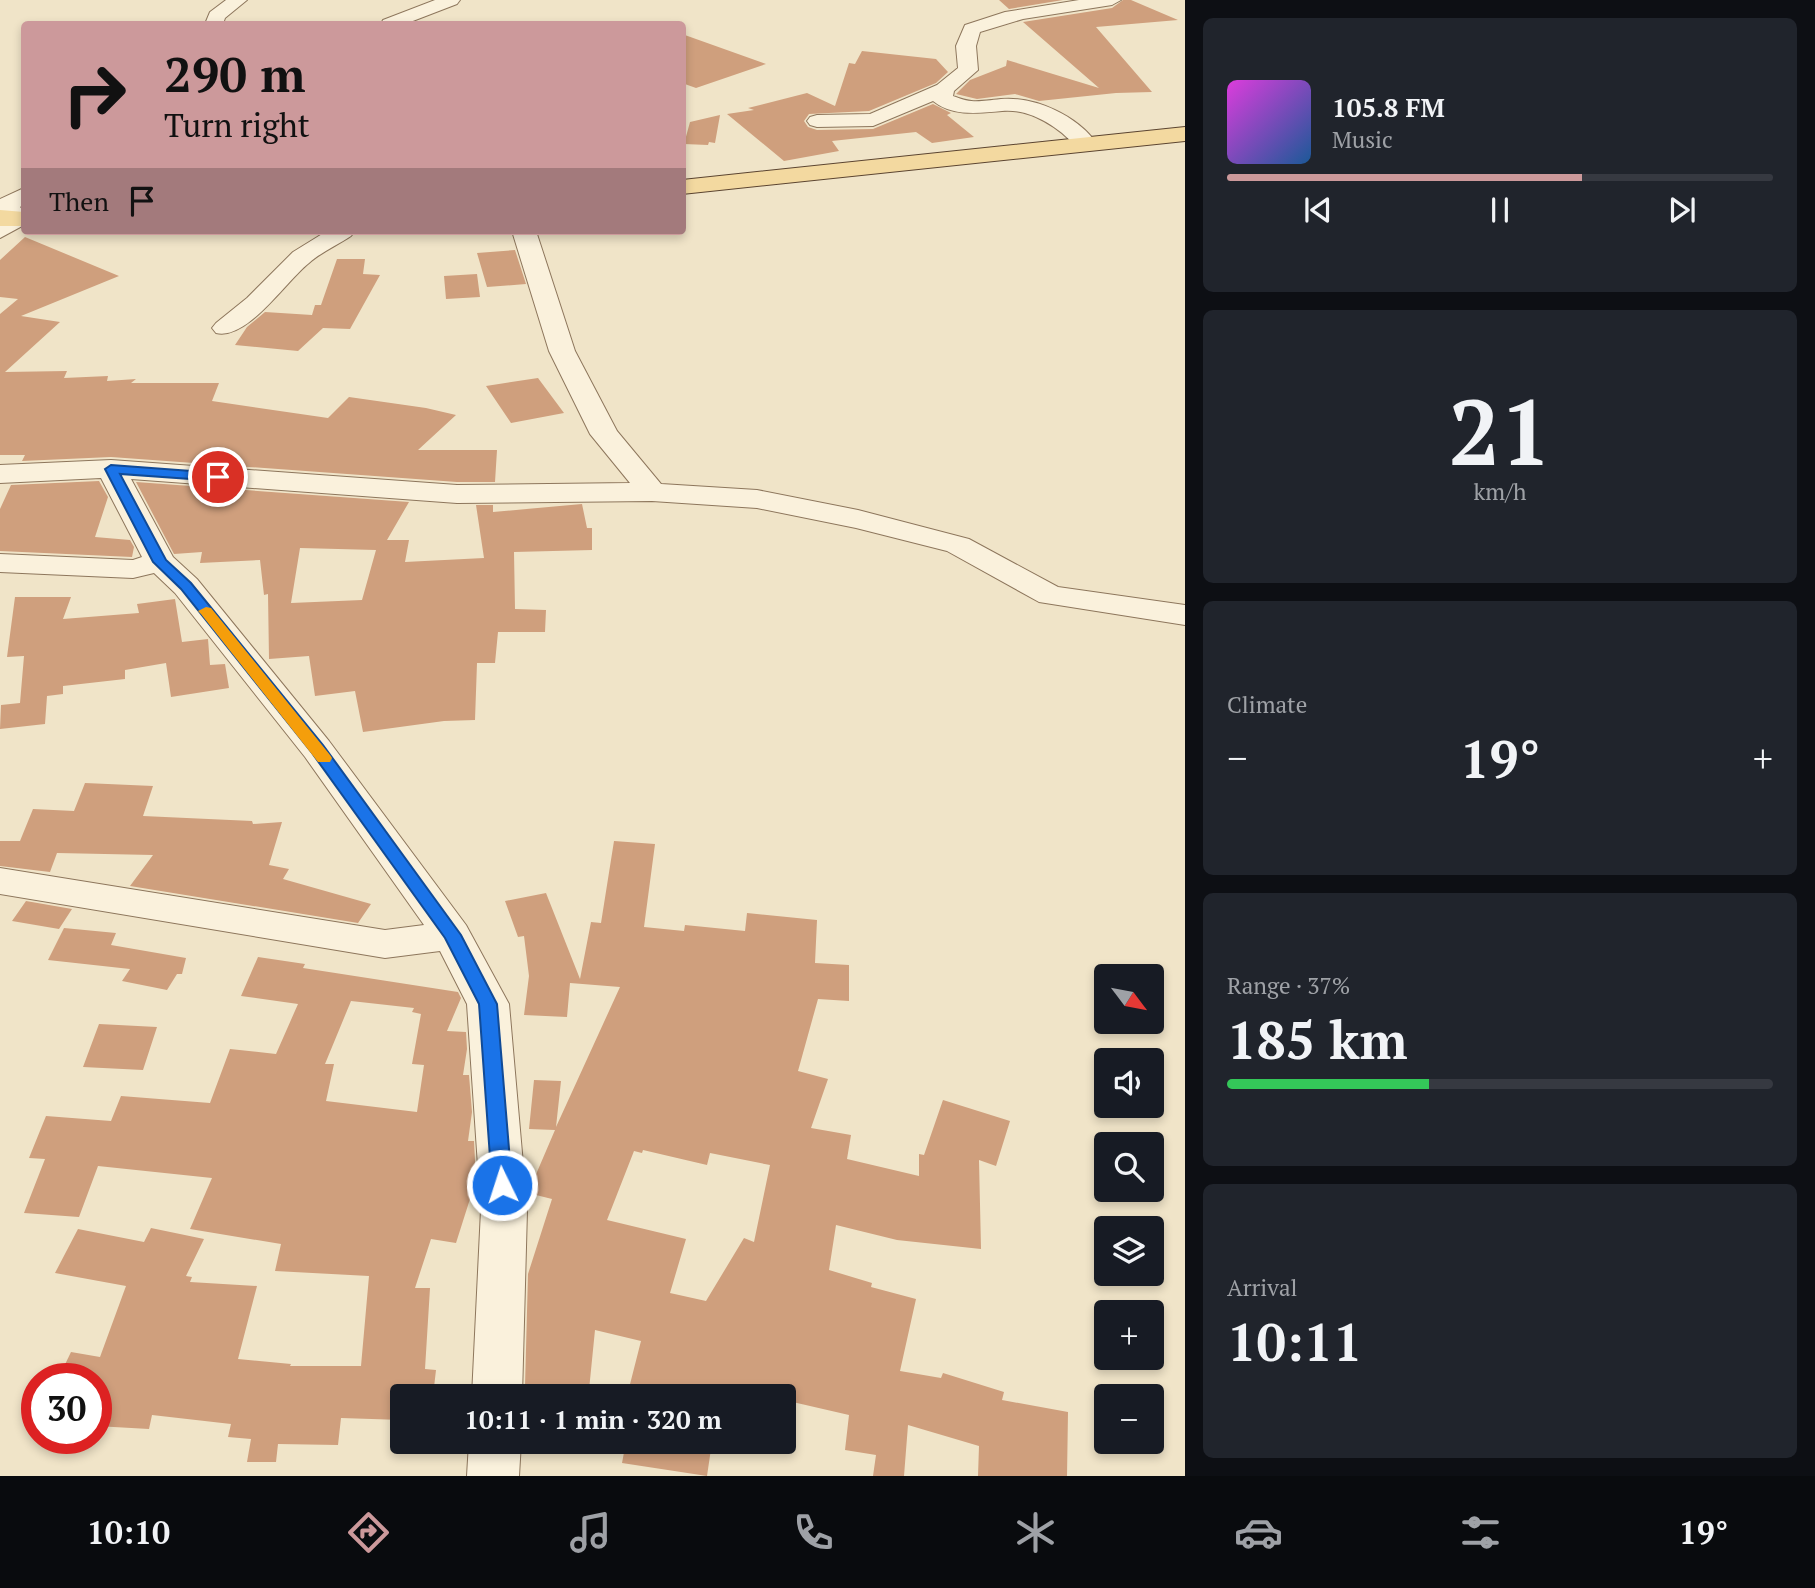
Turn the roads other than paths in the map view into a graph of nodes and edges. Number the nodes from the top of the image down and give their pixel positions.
1 (238, 0) edge
2 (451, 0) edge
3 (1112, 0) edge
4 (215, 21) edge
5 (398, 21) edge
6 (944, 89) junction
7 (817, 121) dead end
8 (1185, 134) edge
9 (1086, 144) junction
10 (686, 187) edge
11 (336, 235) edge
12 (525, 235) edge
13 (225, 328) dead end
14 (111, 469) junction
15 (0, 475) edge
16 (652, 492) junction
17 (160, 562) junction
18 (0, 563) edge
19 (1185, 615) edge
20 (0, 881) edge
21 (452, 935) junction
22 (497, 1384) edge
23 (495, 1454) edge
24 (494, 1476) edge

1 - 4 street
2 - 5 street
3 - 6 street
6 - 7 street
6 - 9 street
8 - 9 main road
9 - 10 main road
11 - 13 street
12 - 16 street
14 - 15 street
14 - 16 street
14 - 17 street
16 - 19 street
17 - 18 street
17 - 21 street
20 - 21 street
21 - 22 street
23 - 24 street

